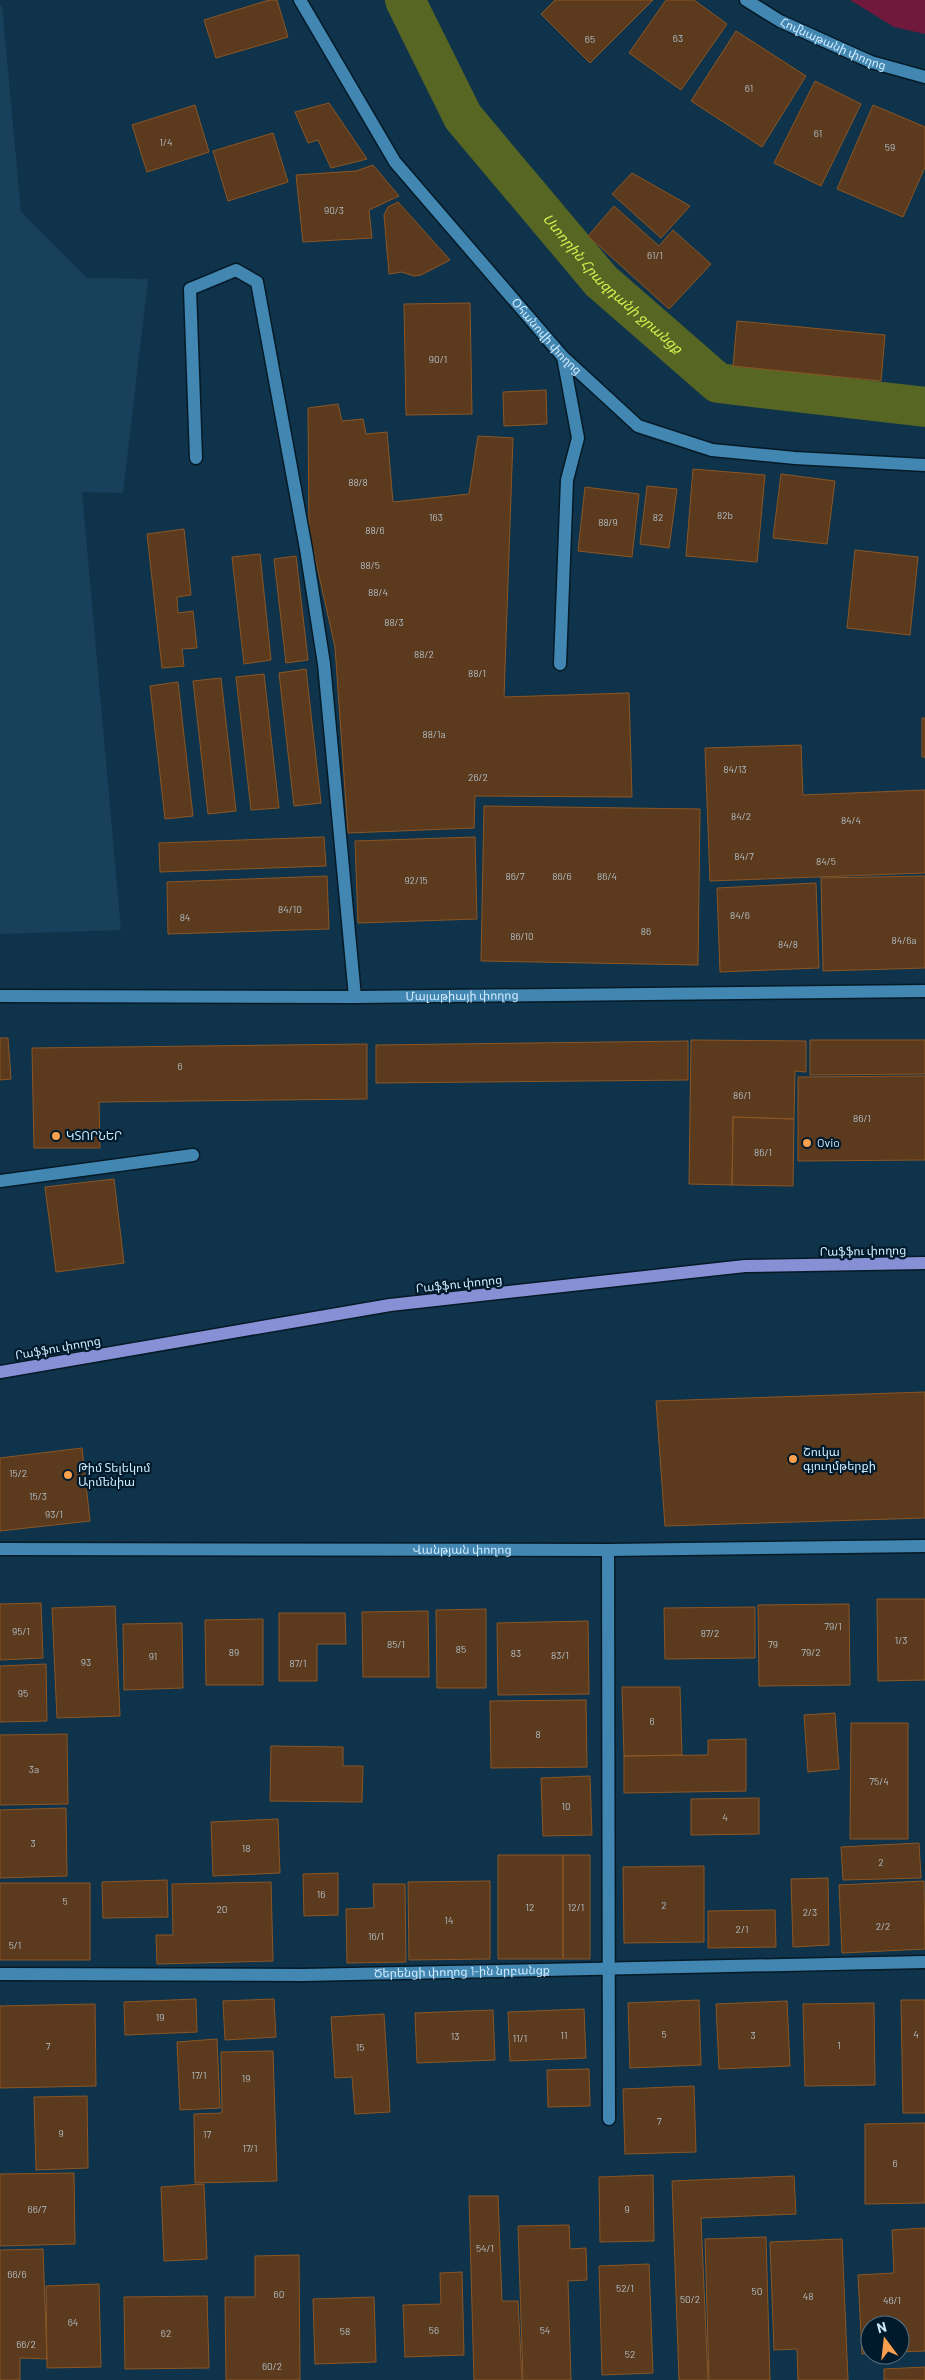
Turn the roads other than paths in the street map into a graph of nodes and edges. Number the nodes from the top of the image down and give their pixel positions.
1 (300, 0) edge
2 (746, 0) edge
3 (925, 77) edge
4 (564, 357) junction
5 (196, 458) dead end
6 (925, 466) edge
7 (560, 664) dead end
8 (925, 991) edge
9 (0, 996) edge
10 (355, 997) junction
11 (193, 1155) dead end
12 (0, 1181) edge
13 (925, 1264) edge
14 (0, 1372) edge
15 (925, 1546) edge
16 (0, 1549) edge
17 (608, 1550) junction
18 (925, 1962) edge
19 (610, 1967) junction
20 (0, 1974) edge
21 (609, 2119) dead end

1 - 4 street, Օհանովի փողոց
2 - 3 street, Հովնաթանի փողոց
4 - 6 street, Օհանովի փողոց
4 - 7 street
5 - 10 street
8 - 10 street, Մալաթիայի փողոց
9 - 10 street, Մալաթիայի փողոց
11 - 12 street
13 - 14 main road, Րաֆֆու փողոց
15 - 17 street, Վանթյան փողոց
16 - 17 street, Վանթյան փողոց
17 - 19 street
18 - 19 street, Ծերենցի փողոց 1-ին նրբանցք
19 - 20 street, Ծերենցի փողոց 1-ին նրբանցք
19 - 21 street

